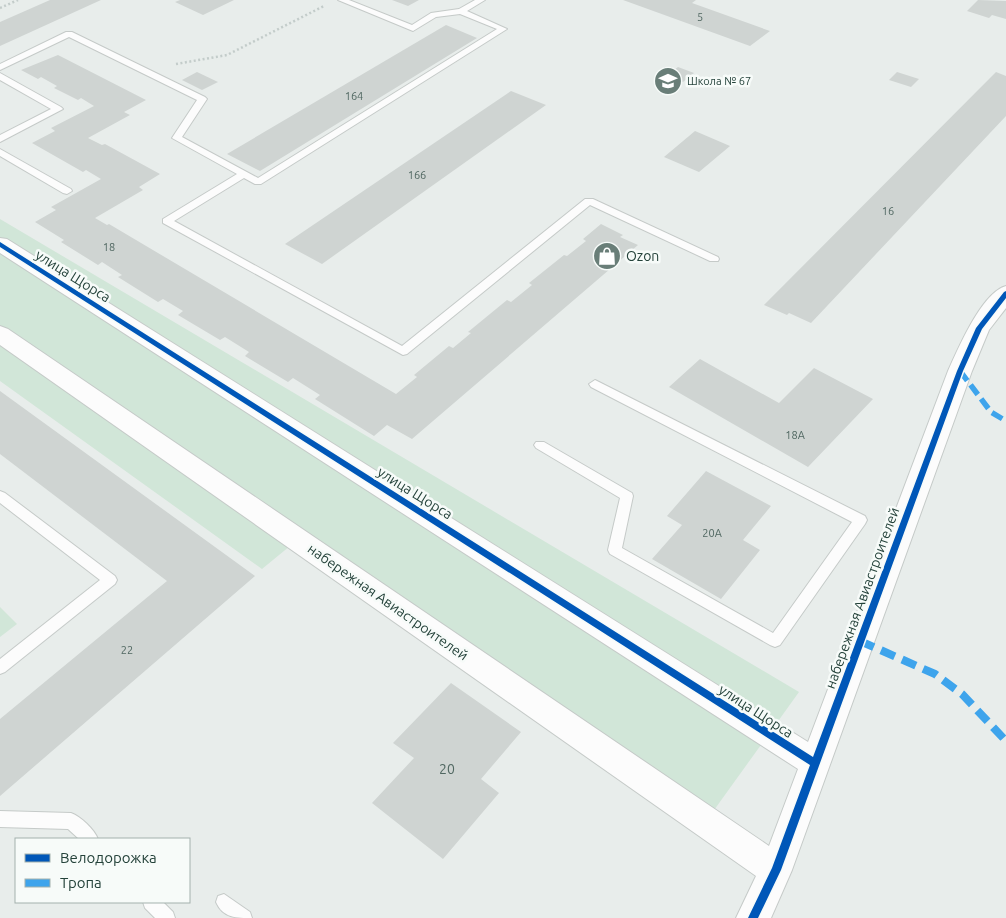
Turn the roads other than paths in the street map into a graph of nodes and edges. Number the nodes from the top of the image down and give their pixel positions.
1 (342, 0) edge
2 (481, 0) edge
3 (461, 11) junction
4 (0, 66) edge
5 (0, 76) edge
6 (0, 138) edge
7 (0, 152) edge
8 (244, 174) junction
9 (67, 191) dead end
10 (0, 244) edge
11 (714, 259) dead end
12 (1006, 292) edge
13 (0, 334) edge
14 (596, 384) dead end
15 (540, 445) dead end
16 (0, 496) edge
17 (0, 668) edge
18 (815, 763) junction
19 (0, 819) edge
20 (89, 838) edge
21 (776, 870) junction
22 (224, 902) dead end
23 (152, 903) edge
24 (167, 918) edge
25 (244, 918) edge
26 (753, 918) edge

1 - 3 lane
2 - 3 lane
3 - 8 lane
4 - 8 lane
5 - 6 lane
7 - 9 lane
8 - 11 lane
10 - 18 street, улица Щорса
12 - 18 street, набережная Авиастроителей
13 - 21 street, набережная Авиастроителей
14 - 15 lane
16 - 17 lane
18 - 21 street, набережная Авиастроителей
19 - 20 lane
21 - 26 street, набережная Авиастроителей
22 - 25 lane
23 - 24 lane

